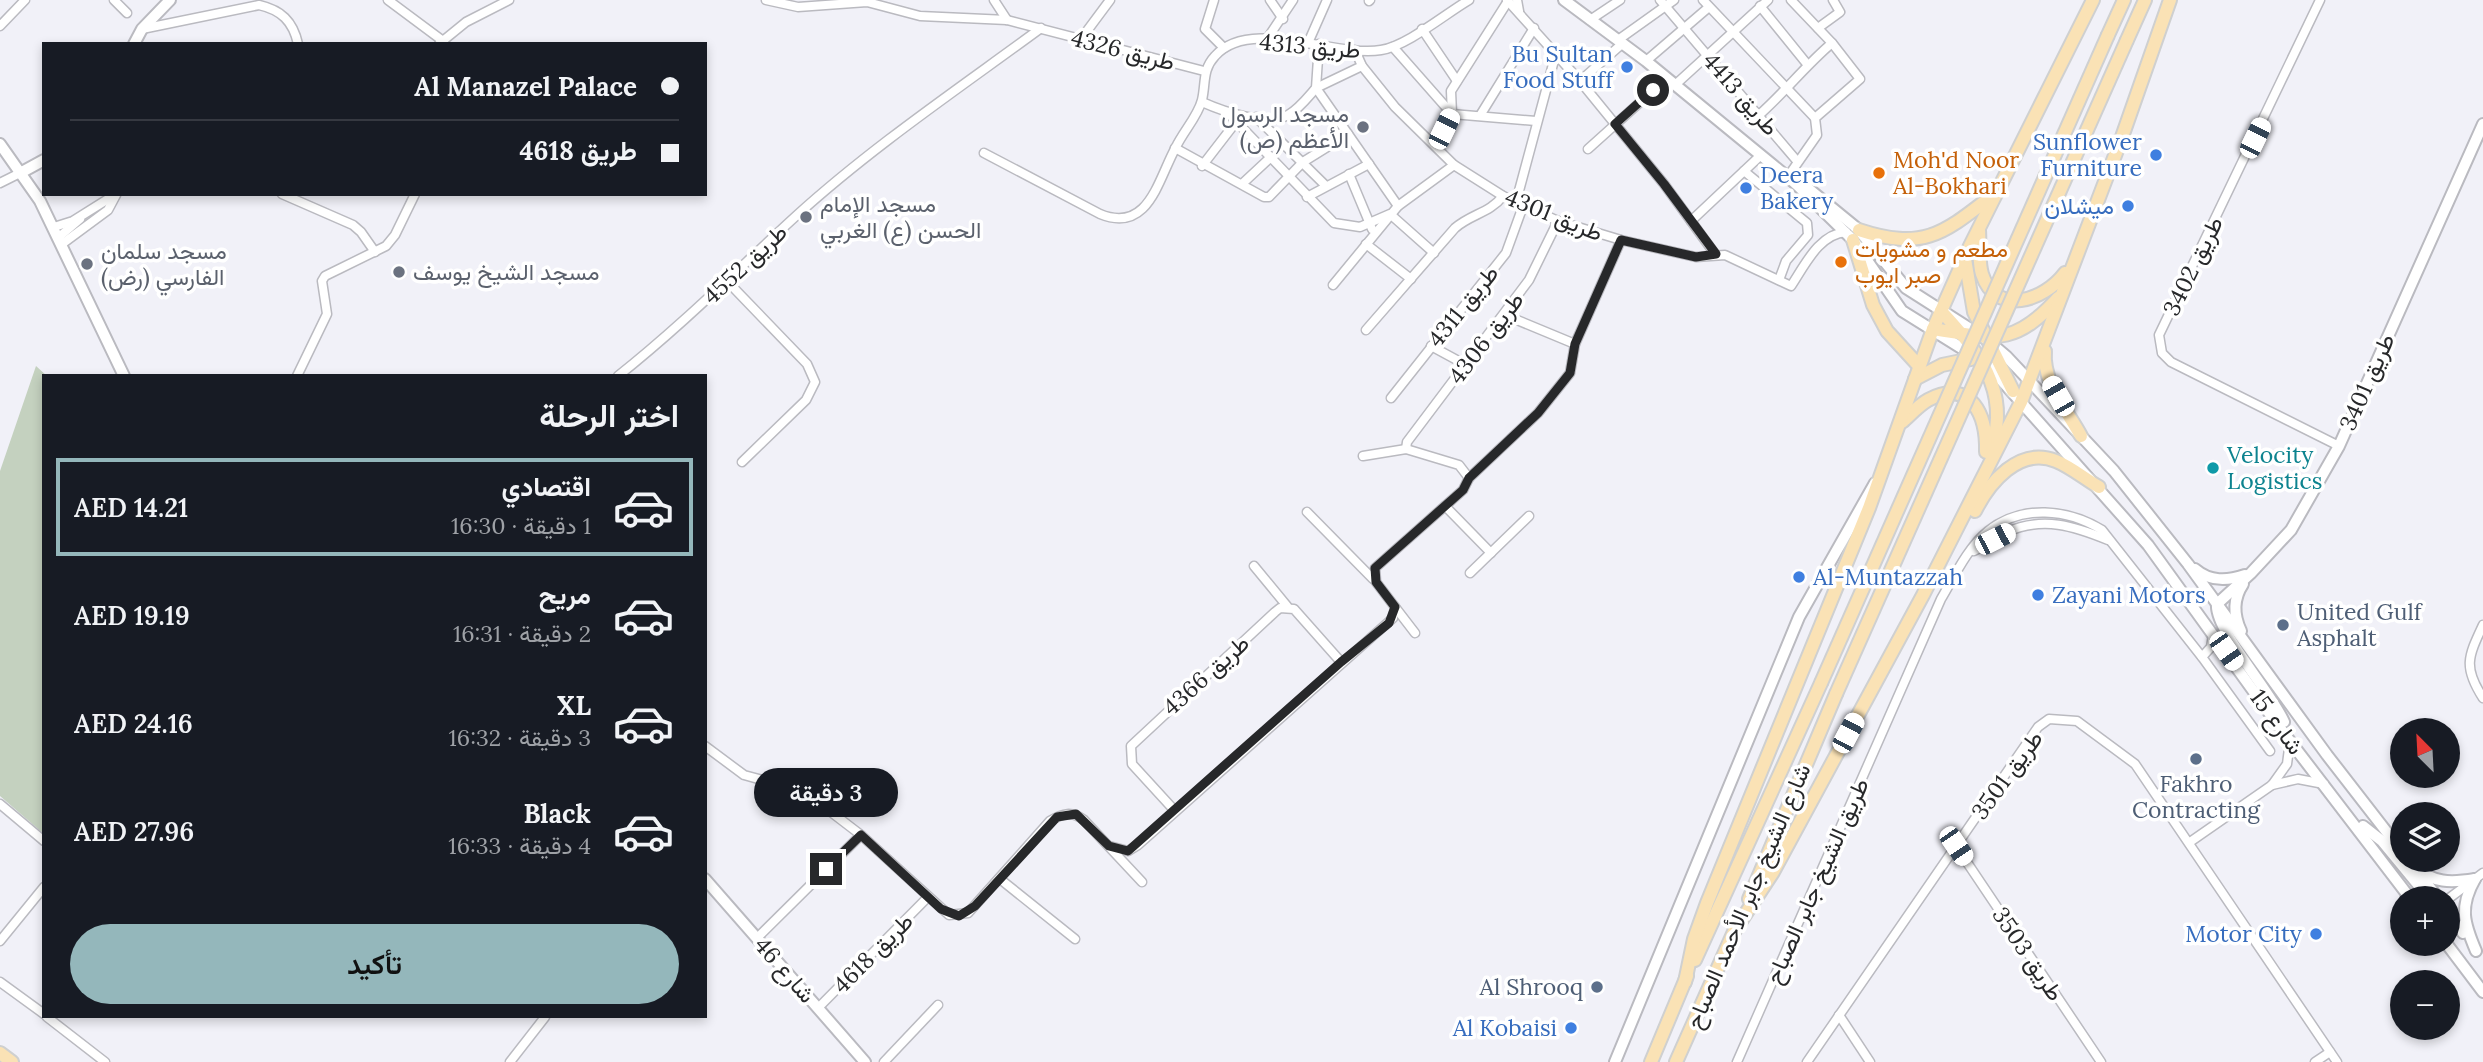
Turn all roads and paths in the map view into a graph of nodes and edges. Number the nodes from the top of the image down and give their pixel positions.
1 (25, 0) edge
2 (114, 0) edge
3 (170, 0) edge
4 (387, 0) edge
5 (509, 0) edge
6 (766, 0) edge
7 (994, 0) edge
8 (1213, 0) edge
9 (1270, 0) edge
10 (1293, 0) edge
11 (1327, 0) edge
12 (1469, 0) edge
13 (1510, 0) edge
14 (1566, 0) edge
15 (1620, 0) edge
16 (1674, 0) edge
17 (1703, 0) edge
18 (1791, 0) edge
19 (1833, 0) edge
20 (2093, 0) edge
21 (2124, 0) edge
22 (2145, 0) edge
23 (2170, 0) edge
24 (2320, 0) edge
25 (1105, 2) edge
26 (1662, 3) edge
27 (1764, 3) edge
28 (1709, 7) junction
29 (127, 13) dead end
30 (1283, 19) junction
31 (1007, 20) junction
32 (1590, 20) junction
33 (0, 26) edge
34 (1041, 28) junction
35 (1534, 28) junction
36 (1818, 28) junction
37 (142, 29) junction
38 (1422, 29) junction
39 (1683, 29) junction
40 (1733, 30) junction
41 (1267, 38) junction
42 (1081, 39) junction
43 (135, 42) edge
44 (297, 42) edge
45 (441, 42) edge
46 (1620, 42) junction
47 (1308, 43) junction
48 (1832, 43) junction
49 (1319, 44) junction
50 (1393, 47) junction
51 (1224, 48) junction
52 (1355, 50) junction
53 (1556, 53) junction
54 (1707, 55) junction
55 (1646, 61) junction
56 (1807, 64) junction
57 (1362, 66) junction
58 (1204, 71) junction
59 (1457, 81) junction
60 (1580, 81) junction
61 (1671, 82) junction
62 (1316, 88) junction
63 (1787, 91) junction
64 (1202, 102) junction
65 (1228, 114) junction
66 (1452, 114) junction
67 (1481, 114) junction
68 (1759, 115) junction
69 (1256, 117) junction
70 (1815, 118) junction
71 (1536, 121) junction
72 (1236, 122) junction
73 (1615, 124) junction
74 (2483, 124) edge
75 (1348, 134) junction
76 (0, 144) edge
77 (1437, 145) junction
78 (1175, 148) junction
79 (1588, 149) dead end
80 (984, 153) dead end
81 (1761, 155) junction
82 (1271, 157) junction
83 (42, 161) edge
84 (1797, 161) junction
85 (1303, 162) junction
86 (1369, 164) junction
87 (1454, 165) junction
88 (1202, 166) junction
89 (1744, 171) junction
90 (22, 172) junction
91 (1349, 174) junction
92 (1289, 176) junction
93 (1792, 181) junction
94 (0, 183) edge
95 (1242, 184) junction
96 (1325, 185) junction
97 (2000, 190) junction
98 (113, 196) edge
99 (115, 196) edge
100 (286, 196) edge
101 (414, 196) edge
102 (1503, 196) junction
103 (1307, 197) junction
104 (1519, 204) junction
105 (1398, 206) junction
106 (1390, 214) junction
107 (1558, 221) junction
108 (1691, 221) junction
109 (1370, 224) junction
110 (1979, 229) junction
111 (1374, 234) junction
112 (1853, 234) junction
113 (58, 236) junction
114 (1621, 240) junction
115 (1366, 243) junction
116 (374, 253) junction
117 (1434, 253) junction
118 (1716, 254) junction
119 (1965, 258) junction
120 (2074, 259) junction
121 (1410, 279) junction
122 (1779, 280) junction
123 (727, 281) junction
124 (1334, 285) dead end
125 (2062, 294) junction
126 (1941, 311) junction
127 (1505, 314) junction
128 (2053, 320) junction
129 (1366, 330) dead end
130 (1933, 330) junction
131 (1962, 334) junction
132 (1986, 339) junction
133 (1575, 344) junction
134 (1431, 346) junction
135 (2001, 356) junction
136 (1980, 358) junction
137 (1466, 365) junction
138 (1919, 366) junction
139 (123, 374) edge
140 (298, 374) edge
141 (620, 374) edge
142 (1915, 379) junction
143 (2030, 381) junction
144 (2017, 397) junction
145 (1391, 398) dead end
146 (1902, 422) junction
147 (2081, 436) junction
148 (2339, 446) junction
149 (1406, 449) junction
150 (1363, 456) dead end
151 (742, 462) dead end
152 (1985, 470) junction
153 (1881, 474) junction
154 (1469, 478) junction
155 (2099, 487) junction
156 (1445, 506) junction
157 (1307, 512) dead end
158 (1529, 516) dead end
159 (1490, 553) junction
160 (2188, 564) junction
161 (1254, 566) dead end
162 (1470, 573) dead end
163 (2251, 573) junction
164 (1376, 582) junction
165 (2185, 593) junction
166 (1923, 595) junction
167 (2217, 604) junction
168 (1287, 606) junction
169 (1395, 607) junction
170 (2483, 625) edge
171 (1415, 633) dead end
172 (2213, 635) junction
173 (2248, 646) junction
174 (2226, 651) junction
175 (2202, 657) junction
176 (1341, 662) junction
177 (2483, 698) edge
178 (2284, 722) junction
179 (2290, 741) junction
180 (707, 747) edge
181 (2270, 751) dead end
182 (2324, 784) junction
183 (2272, 785) junction
184 (0, 804) edge
185 (1175, 811) junction
186 (2363, 826) junction
187 (861, 835) junction
188 (2390, 836) edge
189 (42, 839) edge
190 (2190, 842) junction
191 (1109, 846) junction
192 (1956, 846) junction
193 (2418, 872) edge
194 (2424, 872) edge
195 (2479, 876) edge
196 (1000, 879) junction
197 (707, 881) edge
198 (1142, 882) dead end
199 (2401, 886) edge
200 (2409, 886) edge
201 (2420, 886) edge
202 (2429, 886) edge
203 (42, 890) edge
204 (2460, 890) edge
205 (928, 897) junction
206 (2460, 929) edge
207 (1735, 930) junction
208 (757, 938) junction
209 (1075, 939) dead end
210 (0, 942) edge
211 (2476, 951) junction
212 (2456, 956) edge
213 (2483, 961) edge
214 (2, 982) edge
215 (1685, 982) junction
216 (2483, 992) edge
217 (938, 1005) dead end
218 (818, 1008) junction
219 (42, 1014) edge
220 (1839, 1015) junction
221 (48, 1018) edge
222 (544, 1018) edge
223 (2330, 1052) junction
224 (0, 1053) edge
225 (12, 1062) edge
226 (105, 1062) edge
227 (510, 1062) edge
228 (865, 1062) edge
229 (884, 1062) edge
230 (1615, 1062) edge
231 (1651, 1062) edge
232 (1676, 1062) edge
233 (1737, 1062) edge
234 (1807, 1062) edge
235 (1870, 1062) edge
236 (2101, 1062) edge
237 (2315, 1062) edge
238 (2336, 1062) edge

1 - 33 street
2 - 29 street
3 - 37 street
4 - 45 street
5 - 45 street
6 - 31 street, طريق 4326
7 - 31 street
8 - 51 street
9 - 30 street
10 - 30 street
11 - 47 street
12 - 38 street, طريق 4313
13 - 35 street
13 - 59 street
14 - 32 street
15 - 32 street
16 - 26 street
17 - 28 street
18 - 36 street
19 - 36 street
20 - 97 main road
21 - 215 main road, شارع الشيخ جابر الأحمد الصباح, bridge
22 - 207 main road, شارع الشيخ جابر الأحمد الصباح, bridge
23 - 120 main road
24 - 148 street, طريق 3402
25 - 42 street
26 - 39 street, طريق 4413
26 - 46 street
27 - 40 street
27 - 56 street
28 - 39 street
28 - 40 street
30 - 41 street
31 - 34 street, طريق 4326
32 - 46 street
34 - 42 street, طريق 4326
34 - 123 street, طريق 4552
35 - 53 street
35 - 67 street
36 - 48 street
37 - 43 street
37 - 44 street
38 - 50 street, طريق 4313
38 - 59 street
39 - 54 street, طريق 4413
39 - 55 street
40 - 54 street
40 - 63 street
41 - 47 street, طريق 4313
41 - 51 street, طريق 4313
42 - 58 street, طريق 4326
46 - 55 street
46 - 60 street
47 - 49 street, طريق 4313
48 - 56 street
48 - 70 street
49 - 52 street, طريق 4313
49 - 62 street
50 - 52 street, طريق 4313
50 - 66 street
51 - 58 street
52 - 57 street, طريق 4301
53 - 60 street
53 - 71 street, طريق 4311
54 - 61 street
54 - 68 street, طريق 4413
55 - 61 street
56 - 63 street
57 - 62 street
57 - 77 street, طريق 4301
58 - 64 street
59 - 66 street
60 - 73 street
61 - 73 street
61 - 81 street
62 - 69 street
62 - 75 street
63 - 68 street
63 - 70 street
64 - 65 street
64 - 78 street
65 - 69 street
65 - 72 street
66 - 67 street
66 - 77 street
67 - 71 street
68 - 84 street, طريق 4413
69 - 85 street
70 - 84 street
71 - 104 street, طريق 4311
72 - 82 street
72 - 88 street
73 - 79 street
73 - 108 street
74 - 148 street, طريق 3401
75 - 85 street
75 - 86 street
76 - 90 street
77 - 87 street, طريق 4301
78 - 80 street
78 - 88 street
81 - 89 street
81 - 93 street
82 - 92 street
82 - 95 street
83 - 90 street
84 - 93 street
85 - 92 street
85 - 96 street
86 - 91 street
86 - 105 street
87 - 102 street, طريق 4301
87 - 105 street
88 - 95 street
89 - 108 street
89 - 122 street
90 - 94 street
90 - 113 street
91 - 96 street
91 - 109 street
92 - 95 street
92 - 103 street
93 - 112 street
96 - 103 street
97 - 110 main road
97 - 112 main road
98 - 113 street
99 - 113 street
100 - 116 street
101 - 116 street
102 - 104 street, طريق 4301
102 - 117 street
103 - 109 street
104 - 107 street, طريق 4301
104 - 134 street, طريق 4311
105 - 106 street
106 - 109 street
106 - 111 street
106 - 117 street
107 - 114 street, طريق 4301
107 - 127 street, طريق 4306
108 - 118 street
109 - 111 street
110 - 119 main road
110 - 120 main road
111 - 115 street
112 - 122 street, طريق 4301
112 - 126 street
112 - 130 street, شارع 15
112 - 138 main road
113 - 139 street
114 - 118 street, طريق 4301
114 - 133 street
115 - 121 street
115 - 124 street
116 - 140 street
117 - 121 street
118 - 122 street, طريق 4301
119 - 126 main road
119 - 132 main road
120 - 125 main road
121 - 129 street
123 - 141 street, طريق 4552
123 - 151 street
125 - 128 main road
125 - 132 main road
126 - 130 main road
126 - 131 main road
126 - 132 street
127 - 133 street
127 - 137 street, طريق 4306
128 - 143 main road
128 - 147 main road
130 - 131 main road
130 - 136 street, شارع 15
130 - 138 main road
131 - 132 main road
131 - 136 main road
132 - 135 main road
133 - 154 street
134 - 137 street
134 - 145 street, طريق 4311
135 - 136 main road
135 - 143 street, شارع 15
135 - 144 main road
136 - 142 main road
136 - 144 street, شارع 15
136 - 152 main road
137 - 149 street, طريق 4306
138 - 142 main road
142 - 146 main road
143 - 144 main road
143 - 147 street, شارع 15
144 - 152 main road
144 - 155 street, شارع 15
146 - 152 main road
146 - 153 main road
147 - 160 street, شارع 15
148 - 163 street, طريق 3401
149 - 150 street
149 - 154 street
152 - 166 main road
153 - 215 main road
153 - 230 street
154 - 156 street
155 - 165 street, شارع 15
155 - 166 main road
156 - 159 street
156 - 164 street
157 - 164 street
158 - 159 street
159 - 162 street
160 - 163 street
160 - 167 street, شارع 15
161 - 168 street
163 - 167 street, طريق 3401
163 - 173 street
164 - 169 street
165 - 172 street, شارع 15
165 - 178 street
166 - 207 main road
167 - 173 street, شارع 15
167 - 178 street
168 - 176 street
168 - 185 street, طريق 4366
169 - 171 street
169 - 176 street
170 - 177 street
172 - 174 street, شارع 15
172 - 175 street
173 - 188 street, شارع 15
174 - 175 street
174 - 179 street, شارع 15
175 - 181 street, طريق الشيخ جابر الصباح
175 - 233 street, طريق الشيخ جابر الصباح
176 - 185 street
178 - 186 street
179 - 182 street, شارع 15
179 - 183 street
180 - 187 street, طريق 4618
182 - 183 street
182 - 199 street, شارع 15
183 - 190 street
184 - 189 street
185 - 191 street
186 - 200 street
186 - 201 street
187 - 205 street, طريق 4618
187 - 208 street
190 - 192 street, طريق 3501
190 - 223 street, طريق 3501
191 - 196 street, طريق 4618
191 - 198 street
192 - 220 street, طريق 3501
192 - 236 street, طريق 3503
193 - 202 street
194 - 195 street
195 - 204 street
195 - 211 street
196 - 205 street, طريق 4618
196 - 209 street
197 - 208 street, شارع 46
203 - 210 street
205 - 218 street, طريق 4618
206 - 211 street
207 - 232 main road, شارع الشيخ جابر الأحمد الصباح
208 - 218 street, شارع 46
211 - 213 street
212 - 216 street
214 - 219 street
215 - 231 main road, شارع الشيخ جابر الأحمد الصباح
217 - 229 street
218 - 228 street, شارع 46
220 - 234 street, طريق 3501
220 - 235 street
221 - 226 street
222 - 227 street
223 - 237 street
223 - 238 street, طريق 3501
224 - 225 main road

